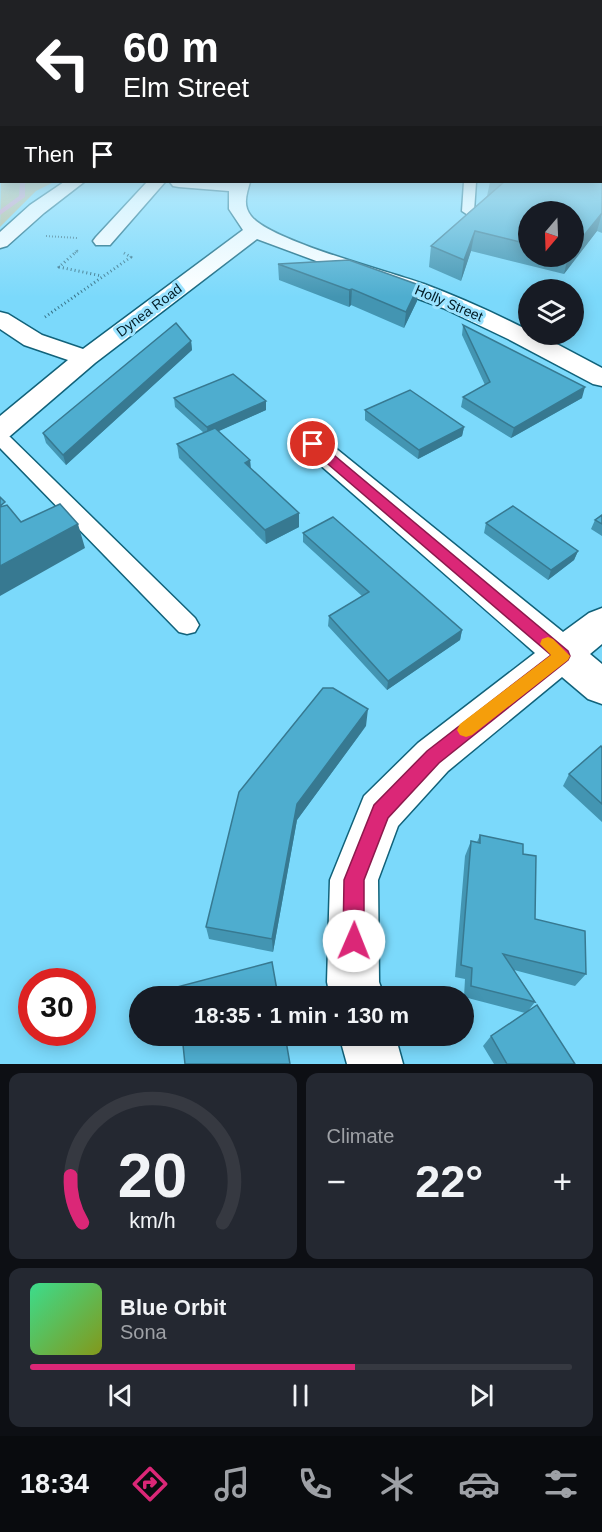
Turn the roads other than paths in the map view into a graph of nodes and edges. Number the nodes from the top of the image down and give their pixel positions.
1 (50, 198) edge
2 (142, 198) edge
3 (235, 198) edge
4 (469, 198) edge
5 (468, 211) edge
6 (256, 230) junction
7 (5, 237) edge
8 (103, 241) road end
9 (0, 319) edge
10 (86, 358) junction
11 (602, 378) edge
12 (0, 430) edge
13 (0, 437) edge
14 (313, 444) dead end
15 (602, 623) edge
16 (187, 625) dead end
17 (562, 656) junction
18 (602, 687) edge
19 (354, 986) edge
20 (370, 1046) edge
21 (375, 1064) edge

1 - 7 street
2 - 8 street
3 - 6 street
4 - 5 lane
6 - 10 street, Dynea Road
6 - 11 street, Holly Street
9 - 10 street
10 - 12 street, Dynea Road
13 - 16 lane
14 - 17 street
15 - 17 street
17 - 18 street
17 - 19 street
20 - 21 street

